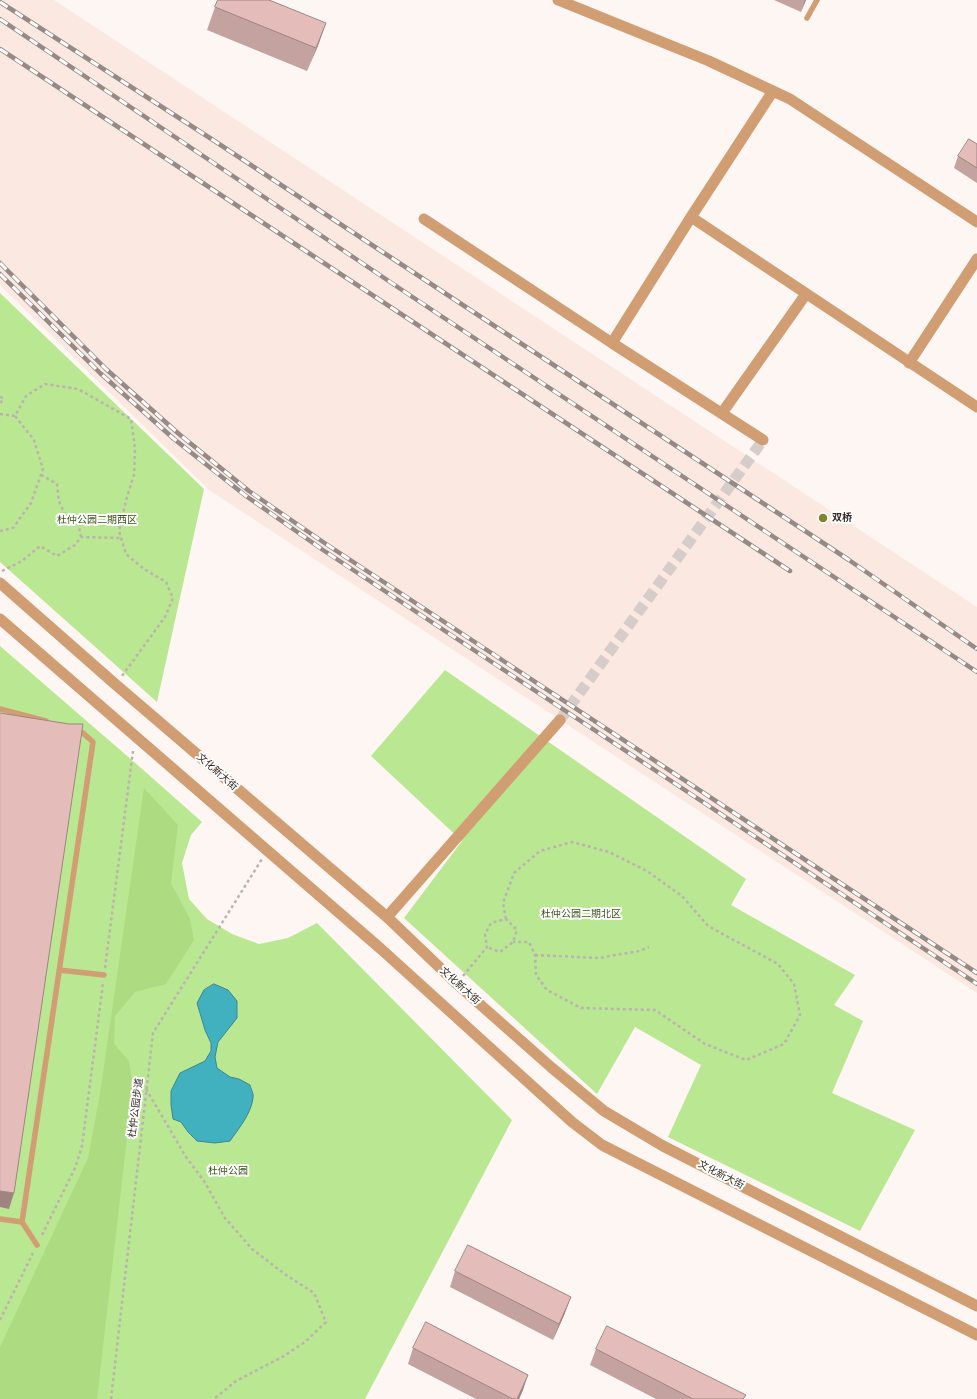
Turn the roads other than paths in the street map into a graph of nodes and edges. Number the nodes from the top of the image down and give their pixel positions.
1 (558, 0) edge
2 (817, 0) edge
3 (807, 18) dead end
4 (773, 91) junction
5 (691, 217) junction
6 (424, 219) dead end
7 (977, 222) edge
8 (977, 259) edge
9 (806, 294) junction
10 (612, 343) junction
11 (909, 363) junction
12 (977, 407) edge
13 (722, 413) junction
14 (763, 440) dead end
15 (0, 583) edge
16 (0, 619) edge
17 (0, 709) edge
18 (560, 720) tunnel mouth
19 (51, 723) edge
20 (70, 729) edge
21 (387, 917) junction
22 (59, 970) junction
23 (104, 975) road end
24 (0, 1219) edge
25 (22, 1222) junction
26 (37, 1245) road end
27 (977, 1306) edge
28 (977, 1335) edge

1 - 4 street
2 - 3 lane
4 - 5 street
4 - 7 street
5 - 9 street
5 - 10 street
6 - 10 street
8 - 11 street
9 - 11 street
9 - 13 street
10 - 13 street
11 - 12 street
13 - 14 street
15 - 21 street, 文化新大街
16 - 28 street
17 - 19 lane
18 - 21 street
20 - 22 lane
21 - 27 street, 文化新大街
22 - 23 lane
22 - 25 lane
24 - 25 lane
25 - 26 lane

